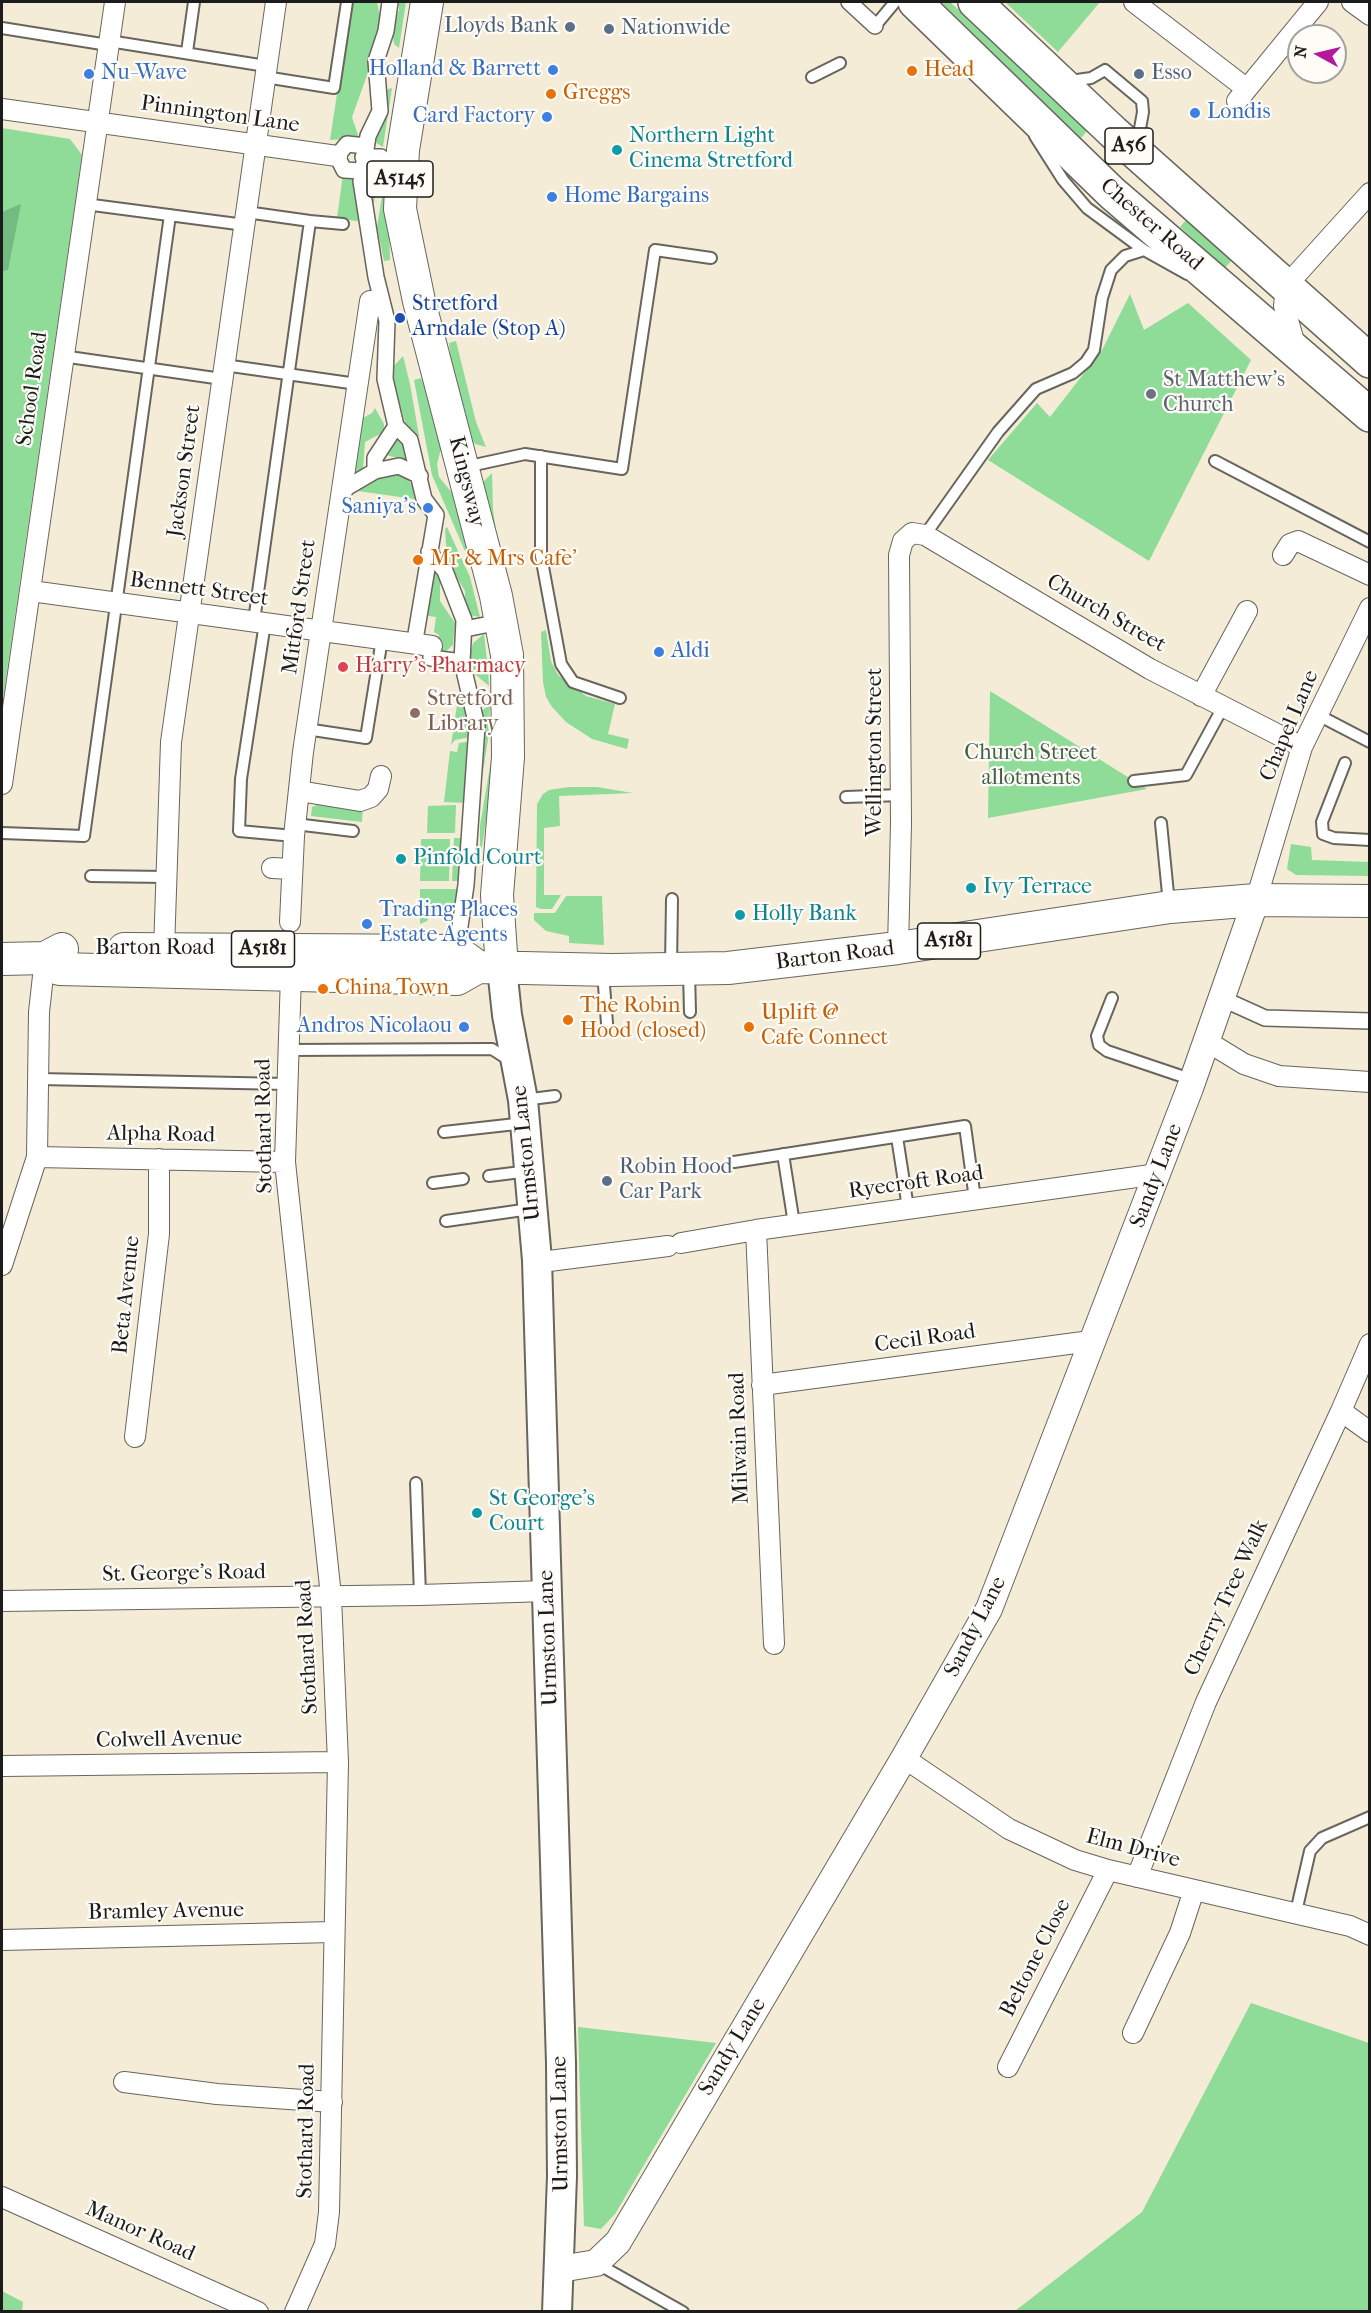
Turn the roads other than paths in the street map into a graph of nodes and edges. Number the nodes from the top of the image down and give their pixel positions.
1 (115, 2) edge
2 (194, 2) edge
3 (276, 2) edge
4 (347, 2) edge
5 (390, 2) edge
6 (427, 2) edge
7 (849, 2) edge
8 (895, 2) edge
9 (915, 2) edge
10 (975, 2) edge
11 (1134, 2) edge
12 (1318, 2) edge
13 (1352, 2) edge
14 (1370, 15) edge
15 (875, 26) joint
16 (2, 28) edge
17 (108, 43) junction
18 (187, 52) junction
19 (840, 63) dead end
20 (266, 72) junction
21 (812, 77) dead end
22 (1058, 80) junction
23 (1016, 102) junction
24 (2, 108) edge
25 (96, 122) junction
26 (256, 146) junction
27 (1136, 152) junction
28 (337, 156) junction
29 (381, 157) dead end
30 (364, 158) junction
31 (1370, 193) edge
32 (85, 204) junction
33 (170, 215) junction
34 (245, 218) junction
35 (310, 221) junction
36 (343, 224) dead end
37 (1144, 250) junction
38 (711, 258) dead end
39 (1286, 286) junction
40 (1228, 292) junction
41 (380, 301) junction
42 (1296, 350) junction
43 (402, 351) dead end
44 (62, 356) junction
45 (385, 360) junction
46 (1370, 361) edge
47 (148, 368) junction
48 (223, 372) junction
49 (289, 374) junction
50 (357, 384) junction
51 (1370, 415) edge
52 (396, 426) junction
53 (541, 456) junction
54 (1215, 461) dead end
55 (462, 468) junction
56 (375, 471) junction
57 (420, 476) junction
58 (346, 488) dead end
59 (926, 535) junction
60 (1370, 542) edge
61 (429, 552) junction
62 (1283, 555) dead end
63 (1370, 575) edge
64 (31, 591) junction
65 (115, 603) junction
66 (1370, 608) edge
67 (1247, 611) dead end
68 (190, 613) junction
69 (260, 622) junction
70 (464, 624) junction
71 (485, 625) dead end
72 (321, 631) junction
73 (382, 639) junction
74 (427, 645) junction
75 (462, 662) junction
76 (1201, 696) junction
77 (620, 698) dead end
78 (1223, 707) junction
79 (1318, 715) junction
80 (306, 729) junction
81 (1370, 742) edge
82 (1302, 747) junction
83 (1345, 764) dead end
84 (381, 776) dead end
85 (1134, 781) dead end
86 (2, 784) edge
87 (298, 791) junction
88 (901, 795) junction
89 (846, 796) dead end
90 (1161, 823) dead end
91 (295, 830) junction
92 (353, 831) dead end
93 (2, 833) edge
94 (1370, 840) edge
95 (272, 868) dead end
96 (292, 869) junction
97 (91, 876) dead end
98 (166, 878) junction
99 (672, 898) dead end
100 (1256, 900) junction
101 (1370, 901) edge
102 (1170, 907) junction
103 (463, 924) dead end
104 (898, 948) junction
105 (291, 949) junction
106 (164, 950) junction
107 (45, 958) junction
108 (2, 959) edge
109 (490, 968) junction
110 (680, 969) junction
111 (603, 970) junction
112 (1112, 998) dead end
113 (1223, 999) junction
114 (690, 1012) dead end
115 (1370, 1021) edge
116 (607, 1023) dead end
117 (1208, 1042) junction
118 (288, 1050) junction
119 (517, 1066) junction
120 (39, 1079) junction
121 (1193, 1080) junction
122 (1370, 1082) edge
123 (287, 1084) junction
124 (555, 1096) dead end
125 (524, 1112) junction
126 (444, 1132) dead end
127 (897, 1137) junction
128 (783, 1154) junction
129 (37, 1158) junction
130 (159, 1159) junction
131 (285, 1162) junction
132 (734, 1162) dead end
133 (530, 1171) junction
134 (1158, 1174) junction
135 (489, 1176) dead end
136 (463, 1179) dead end
137 (433, 1183) dead end
138 (975, 1199) junction
139 (908, 1208) junction
140 (534, 1209) junction
141 (446, 1221) dead end
142 (794, 1224) junction
143 (756, 1230) junction
144 (537, 1260) junction
145 (2, 1266) edge
146 (1094, 1343) junction
147 (1370, 1344) edge
148 (762, 1386) junction
149 (1341, 1411) junction
150 (1370, 1432) edge
151 (135, 1437) dead end
152 (416, 1483) dead end
153 (548, 1591) junction
154 (420, 1595) junction
155 (331, 1596) junction
156 (2, 1601) edge
157 (774, 1644) dead end
158 (904, 1758) junction
159 (338, 1762) junction
160 (2, 1766) edge
161 (1370, 1817) edge
162 (1107, 1870) junction
163 (1137, 1877) junction
164 (1194, 1890) junction
165 (1296, 1912) junction
166 (333, 1932) junction
167 (1370, 1935) edge
168 (2, 1940) edge
169 (1133, 2033) dead end
170 (1008, 2067) dead end
171 (124, 2082) dead end
172 (332, 2102) junction
173 (2, 2197) edge
174 (596, 2263) junction
175 (560, 2269) junction
176 (258, 2312) edge
177 (295, 2312) edge
178 (557, 2312) edge
179 (683, 2312) edge

1 - 17 street, School Road
2 - 18 lane
3 - 20 street, Jackson Street
4 - 20 lane
5 - 30 street, Kingsway
6 - 55 main road, Kingsway / A5145
7 - 15 street
8 - 15 lane
9 - 23 highway, Chester Road / A56
10 - 22 highway, Chester Road / A56
11 - 12 street
13 - 14 street
16 - 17 lane
17 - 18 lane
17 - 25 street, School Road
18 - 20 lane
19 - 21 lane
20 - 26 street, Jackson Street
22 - 27 highway, Chester Road / A56
22 - 27 lane
23 - 37 lane
23 - 40 highway, Chester Road / A56
24 - 25 street, Pinnington Lane
25 - 26 street, Pinnington Lane
25 - 32 street, School Road
26 - 28 street, Pinnington Lane
26 - 34 street, Jackson Street
27 - 39 highway, Chester Road / A56
28 - 30 street
28 - 30 street
29 - 30 street
30 - 41 street, Kingsway
31 - 39 street
32 - 33 lane
32 - 44 street, School Road
33 - 34 lane
33 - 47 lane
34 - 35 lane
34 - 48 street, Jackson Street
35 - 36 lane
35 - 49 lane
37 - 40 lane
37 - 59 lane
38 - 53 lane
39 - 42 street
39 - 46 highway, Chester Road / A56
40 - 42 highway, Chester Road / A56
41 - 45 street, Kingsway
41 - 50 street, Mitford Street
42 - 51 highway, Chester Road / A56
43 - 45 street
44 - 47 lane
44 - 64 street, School Road
45 - 52 street, Kingsway
47 - 48 lane
47 - 65 lane
48 - 49 lane
48 - 68 street, Jackson Street
49 - 50 lane
49 - 69 lane
50 - 72 street, Mitford Street
52 - 56 street
52 - 57 street, Kingsway
53 - 55 lane
53 - 77 lane
54 - 60 lane
55 - 109 main road, Kingsway / A5145
56 - 57 street
56 - 58 street
57 - 61 street, Kingsway
59 - 76 street, Church Street
59 - 88 street, Wellington Street
61 - 70 street
61 - 74 street
62 - 63 street
64 - 65 street, Bennett Street
64 - 86 street, School Road
65 - 68 street, Bennett Street
65 - 93 lane
66 - 79 street, Chapel Lane
67 - 76 street
68 - 69 street, Bennett Street
68 - 98 street, Jackson Street
69 - 72 street, Bennett Street
69 - 91 lane
70 - 71 street
70 - 75 street
72 - 73 street, Bennett Street
72 - 80 street, Mitford Street
73 - 74 street, Bennett Street
73 - 80 lane
74 - 75 street
75 - 103 street
76 - 78 street, Church Street
78 - 82 street, Church Street
78 - 85 lane
79 - 81 lane
79 - 82 street, Chapel Lane
80 - 87 street, Mitford Street
82 - 100 street, Chapel Lane
83 - 94 lane
84 - 87 street
87 - 91 street, Mitford Street
88 - 89 lane
88 - 104 street, Wellington Street
90 - 102 lane
91 - 92 lane
91 - 96 street, Mitford Street
95 - 96 street
96 - 105 street, Mitford Street
97 - 98 lane
98 - 106 street, Jackson Street
99 - 110 lane
100 - 101 main road, Barton Road / A5181
100 - 102 main road, Barton Road / A5181
100 - 113 street, Sandy Lane
102 - 104 main road, Barton Road / A5181
104 - 110 main road, Barton Road / A5181
105 - 106 main road, Barton Road / A5181
105 - 107 main road, Barton Road / A5181
105 - 109 main road, Barton Road / A5181
105 - 118 street, Stothard Road
106 - 107 main road, Barton Road / A5181
107 - 108 main road, Barton Road / A5181
107 - 120 street
109 - 111 main road, Barton Road / A5181
109 - 119 main road, Urmston Lane
110 - 111 main road, Barton Road / A5181
110 - 114 lane
111 - 116 lane
112 - 121 lane
113 - 115 street
113 - 117 street, Sandy Lane
117 - 121 street, Sandy Lane
117 - 122 street
118 - 119 lane
118 - 123 street, Stothard Road
119 - 125 main road, Urmston Lane
120 - 123 lane
120 - 129 street
121 - 134 street, Sandy Lane
123 - 131 street, Stothard Road
124 - 125 lane
125 - 126 lane
125 - 133 main road, Urmston Lane
127 - 128 lane
127 - 138 lane
127 - 139 lane
128 - 132 lane
128 - 142 lane
129 - 130 street, Alpha Road
129 - 145 street
130 - 131 street, Alpha Road
130 - 151 street, Beta Avenue
131 - 155 street, Stothard Road
133 - 135 lane
133 - 140 main road, Urmston Lane
134 - 138 street, Ryecroft Road
134 - 146 street, Sandy Lane
136 - 137 lane
138 - 139 street, Ryecroft Road
139 - 142 street, Ryecroft Road
140 - 141 lane
140 - 144 main road, Urmston Lane
142 - 143 street, Ryecroft Road
143 - 144 street, Ryecroft Road
143 - 148 street, Milwain Road
144 - 153 main road, Urmston Lane
146 - 148 street, Cecil Road
146 - 158 street, Sandy Lane
147 - 149 street, Cherry Tree Walk
148 - 157 street, Milwain Road
149 - 150 street
149 - 163 street, Cherry Tree Walk
152 - 154 lane
153 - 154 street, St. George's Road
153 - 175 main road, Urmston Lane
154 - 155 street, St. George's Road
155 - 156 street, St. George's Road
155 - 159 street, Stothard Road
158 - 162 street, Elm Drive
158 - 174 street, Sandy Lane
159 - 160 street, Colwell Avenue
159 - 166 street, Stothard Road
161 - 165 lane
162 - 163 street, Elm Drive
162 - 170 street, Beltone Close
163 - 164 street, Elm Drive
164 - 165 street, Elm Drive
164 - 169 street
165 - 167 street, Elm Drive
166 - 168 street, Bramley Avenue
166 - 172 street, Stothard Road
171 - 172 street
172 - 177 street, Stothard Road
173 - 176 street, Manor Road
174 - 175 street
174 - 179 lane
175 - 178 main road, Urmston Lane

